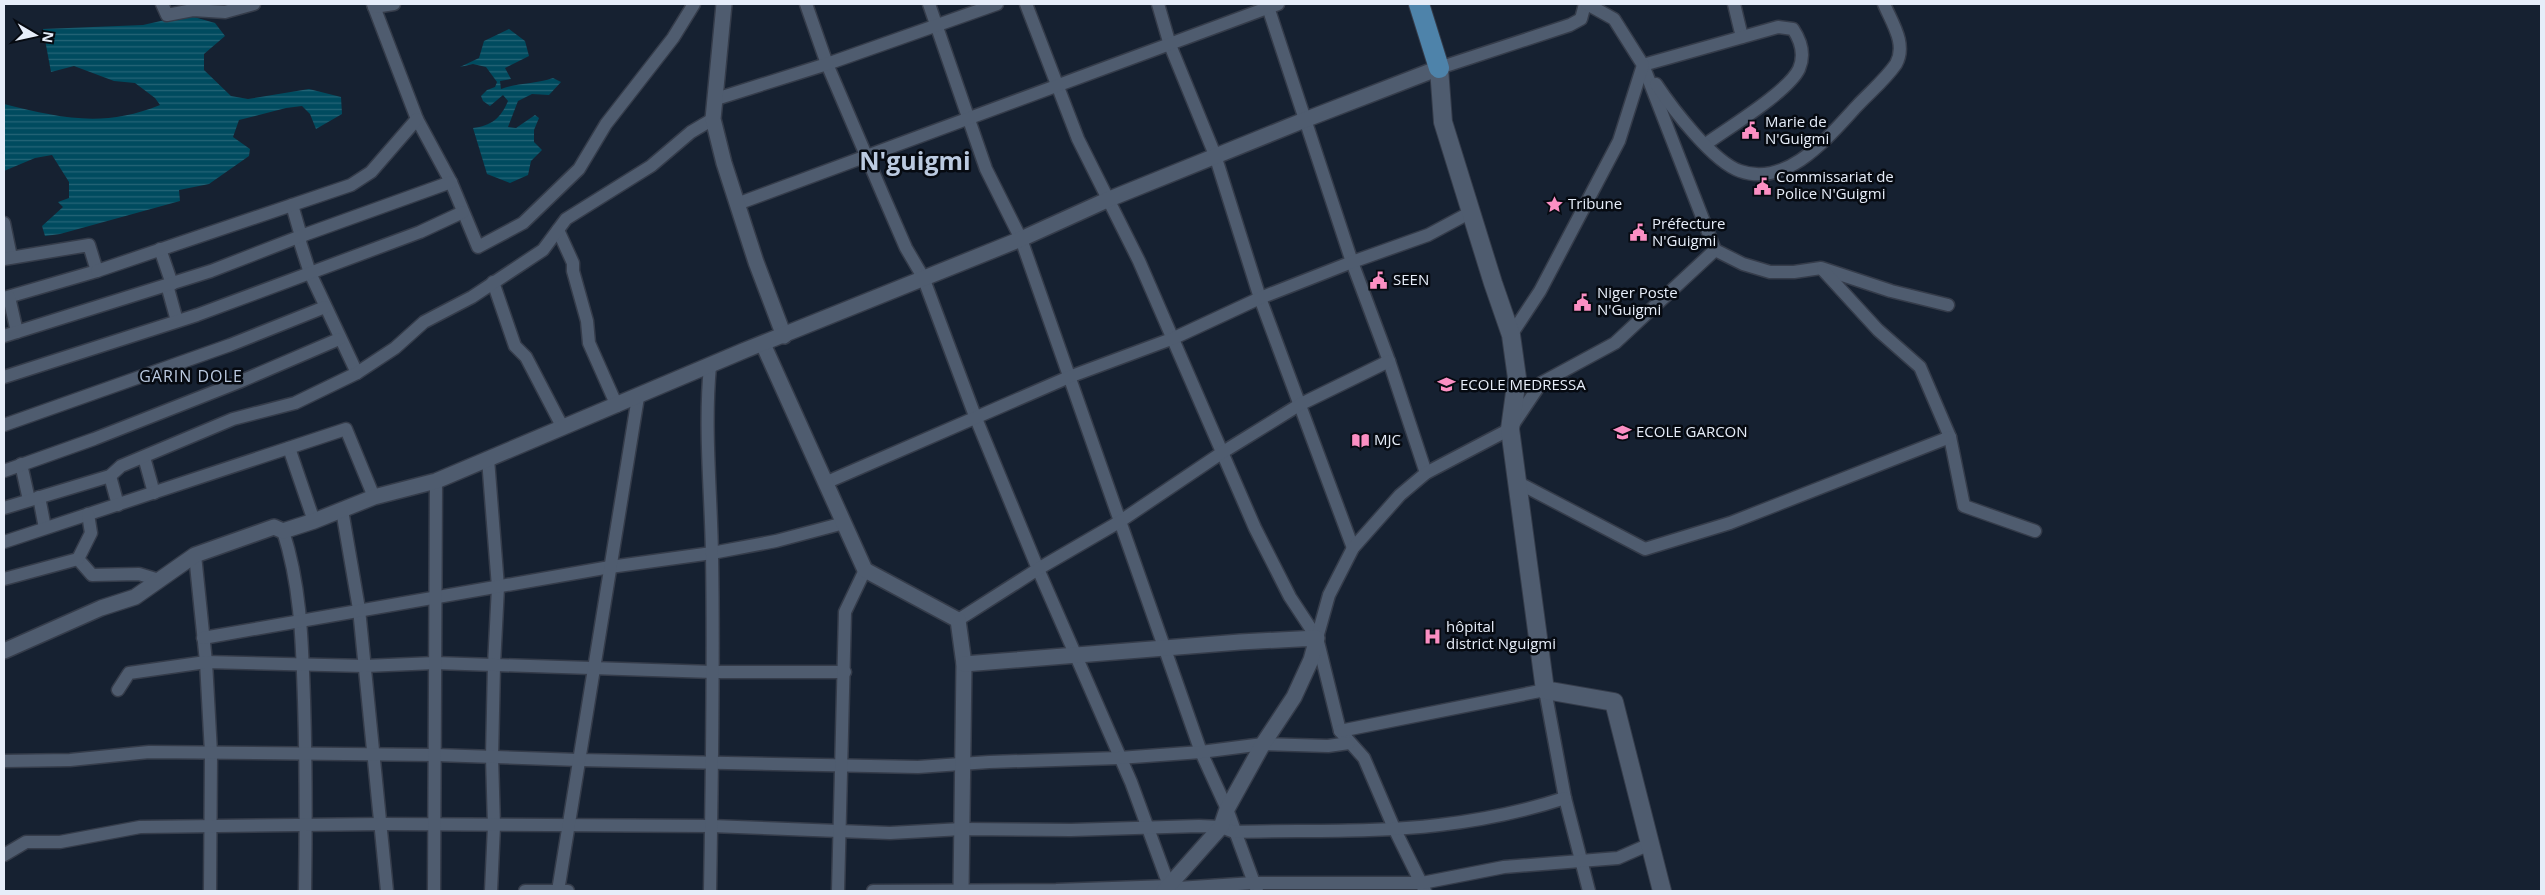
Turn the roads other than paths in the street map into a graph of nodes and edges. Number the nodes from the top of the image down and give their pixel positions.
1 (162, 4) edge
2 (254, 4) edge
3 (394, 4) edge
4 (694, 4) edge
5 (724, 4) edge
6 (806, 4) edge
7 (929, 4) edge
8 (997, 4) edge
9 (1026, 4) edge
10 (1158, 4) edge
11 (1419, 4) edge
12 (1586, 4) edge
13 (1734, 4) edge
14 (1884, 4) edge
15 (374, 5) edge
16 (1272, 5) edge
17 (938, 26) junction
18 (1742, 37) junction
19 (1170, 45) junction
20 (827, 64) junction
21 (1643, 65) junction
22 (1439, 68) junction
23 (1058, 85) junction
24 (716, 99) junction
25 (970, 117) junction
26 (417, 119) junction
27 (713, 119) junction
28 (1307, 119) junction
29 (1706, 144) junction
30 (1216, 155) junction
31 (866, 156) junction
32 (451, 182) junction
33 (1107, 200) junction
34 (738, 204) junction
35 (292, 205) junction
36 (463, 212) junction
37 (1471, 212) junction
38 (4, 223) edge
39 (558, 230) junction
40 (301, 236) junction
41 (1021, 239) junction
42 (160, 249) junction
43 (1715, 250) junction
44 (7, 258) edge
45 (1352, 262) junction
46 (1821, 268) junction
47 (97, 271) junction
48 (310, 273) junction
49 (923, 278) junction
50 (493, 282) junction
51 (169, 284) junction
52 (6, 298) edge
53 (1260, 298) junction
54 (1948, 305) dead end
55 (325, 307) junction
56 (177, 321) junction
57 (17, 332) junction
58 (1512, 335) junction
59 (4, 336) edge
60 (784, 336) junction
61 (1174, 338) junction
62 (339, 339) junction
63 (763, 344) junction
64 (1389, 361) junction
65 (710, 366) junction
66 (357, 374) junction
67 (4, 376) edge
68 (1069, 377) junction
69 (638, 397) junction
70 (1299, 405) junction
71 (617, 406) junction
72 (975, 416) junction
73 (4, 425) edge
74 (563, 428) junction
75 (1510, 429) junction
76 (1950, 436) junction
77 (289, 448) junction
78 (1223, 452) junction
79 (144, 457) junction
80 (488, 459) junction
81 (21, 464) junction
82 (4, 471) edge
83 (1426, 473) junction
84 (110, 476) junction
85 (436, 481) junction
86 (1517, 482) junction
87 (826, 483) junction
88 (154, 492) junction
89 (374, 497) junction
90 (34, 499) junction
91 (118, 505) junction
92 (4, 508) edge
93 (342, 510) junction
94 (88, 514) junction
95 (314, 521) junction
96 (1119, 522) junction
97 (844, 523) junction
98 (45, 528) junction
99 (282, 531) junction
100 (2035, 531) dead end
101 (4, 542) edge
102 (1353, 548) junction
103 (712, 553) junction
104 (195, 555) junction
105 (78, 559) junction
106 (610, 567) junction
107 (1038, 569) junction
108 (865, 570) junction
109 (4, 579) edge
110 (159, 580) junction
111 (498, 587) junction
112 (436, 597) junction
113 (360, 609) junction
114 (958, 620) junction
115 (301, 622) junction
116 (203, 638) junction
117 (1317, 638) junction
118 (1165, 649) junction
119 (4, 651) edge
120 (1076, 657) junction
121 (206, 662) junction
122 (435, 663) junction
123 (303, 664) junction
124 (964, 664) junction
125 (365, 666) junction
126 (494, 666) junction
127 (596, 669) junction
128 (713, 672) junction
129 (846, 672) junction
130 (118, 690) dead end
131 (1544, 690) junction
132 (1340, 731) junction
133 (1349, 743) junction
134 (1263, 744) junction
135 (1201, 752) junction
136 (211, 753) junction
137 (374, 754) junction
138 (306, 755) junction
139 (436, 755) junction
140 (492, 757) junction
141 (1119, 758) junction
142 (579, 760) junction
143 (4, 761) edge
144 (713, 763) junction
145 (962, 764) junction
146 (843, 765) junction
147 (1565, 798) junction
148 (1228, 809) junction
149 (306, 824) junction
150 (382, 824) junction
151 (434, 824) junction
152 (211, 826) junction
153 (494, 826) junction
154 (568, 826) junction
155 (711, 826) junction
156 (1149, 828) junction
157 (1394, 828) junction
158 (962, 829) junction
159 (1227, 829) junction
160 (840, 831) junction
161 (1650, 844) junction
162 (4, 855) edge
163 (1582, 860) junction
164 (1255, 887) edge
165 (1424, 887) edge
166 (961, 890) edge
167 (1168, 890) edge
168 (210, 891) edge
169 (305, 891) edge
170 (388, 891) edge
171 (434, 891) edge
172 (491, 891) edge
173 (525, 891) edge
174 (558, 891) edge
175 (568, 891) edge
176 (710, 891) edge
177 (838, 891) edge
178 (873, 891) edge
179 (1589, 891) edge
180 (1662, 891) edge

1 - 2 street
3 - 15 street
4 - 36 street
5 - 24 street
6 - 20 street
7 - 17 street
8 - 17 street
9 - 23 street
10 - 19 street
11 - 22 highway
12 - 21 street
12 - 22 street
13 - 18 street
14 - 29 street
15 - 26 street
16 - 19 street
16 - 28 street
17 - 20 street
17 - 25 street
18 - 21 street
18 - 29 street
19 - 23 street
19 - 30 street
20 - 24 street
20 - 31 street
21 - 29 street
21 - 43 street
21 - 58 street
22 - 28 street
22 - 37 main road
23 - 25 street
23 - 33 street
24 - 27 street
25 - 31 street
25 - 41 street
26 - 32 street
26 - 35 street
27 - 34 street
27 - 39 street
28 - 30 street
28 - 45 street
30 - 33 street
30 - 53 street
31 - 34 street
31 - 49 street
32 - 36 street
32 - 40 street
33 - 41 street
33 - 61 street
34 - 60 street
35 - 40 street
35 - 42 street
36 - 48 street
37 - 45 street
37 - 58 main road
38 - 44 street
39 - 50 street
39 - 71 street
40 - 48 street
40 - 51 street
41 - 49 street
41 - 68 street
42 - 47 street
42 - 51 street
43 - 46 street
43 - 75 street
44 - 47 street
45 - 53 street
45 - 64 street
46 - 54 street
46 - 76 street
47 - 52 street
48 - 55 street
48 - 56 street
49 - 60 street
49 - 72 street
50 - 66 street
50 - 74 street
51 - 56 street
51 - 57 street
52 - 57 street
53 - 61 street
53 - 70 street
55 - 62 street
55 - 73 street
56 - 67 street
57 - 59 street
58 - 75 main road
60 - 63 street
61 - 68 street
61 - 78 street
62 - 66 street
62 - 81 street
63 - 65 street
63 - 87 street
64 - 70 street
64 - 83 street
65 - 69 street
65 - 103 street
66 - 79 street
68 - 72 street
68 - 96 street
69 - 71 street
69 - 106 street
70 - 78 street
70 - 102 street
71 - 74 street
72 - 87 street
72 - 107 street
74 - 80 street
75 - 83 street
75 - 86 main road
76 - 86 street
76 - 100 street
77 - 88 street
77 - 89 street
77 - 95 street
78 - 96 street
78 - 117 street
79 - 84 street
79 - 88 street
80 - 85 street
80 - 111 street
81 - 82 street
81 - 90 street
83 - 102 street
84 - 90 street
84 - 91 street
85 - 89 street
85 - 112 street
86 - 131 main road
87 - 97 street
88 - 91 street
89 - 93 street
90 - 92 street
90 - 98 street
91 - 94 street
93 - 95 street
93 - 113 street
94 - 98 street
94 - 105 street
95 - 99 street
96 - 107 street
96 - 118 street
97 - 103 street
97 - 108 street
98 - 101 street
99 - 104 street
99 - 115 street
102 - 117 street
103 - 106 street
103 - 128 street
104 - 110 street
104 - 116 street
105 - 109 street
105 - 110 street
106 - 111 street
106 - 127 street
107 - 114 street
107 - 120 street
108 - 114 street
108 - 129 street
110 - 119 street
111 - 112 street
111 - 126 street
112 - 113 street
112 - 122 street
113 - 115 street
113 - 125 street
114 - 124 street
115 - 116 street
115 - 123 street
116 - 121 street
117 - 118 street
117 - 132 street
117 - 134 street
118 - 120 street
118 - 135 street
120 - 124 street
120 - 141 street
121 - 123 street
121 - 130 street
121 - 136 street
122 - 125 street
122 - 126 street
122 - 139 street
123 - 125 street
123 - 138 street
124 - 145 street
125 - 137 street
126 - 127 street
126 - 140 street
127 - 128 street
127 - 142 street
128 - 129 street
128 - 144 street
129 - 146 street
131 - 132 street
131 - 147 street
131 - 161 main road
132 - 133 street
133 - 134 street
133 - 157 street
134 - 135 street
134 - 148 street
135 - 141 street
135 - 148 street
136 - 138 street
136 - 143 street
136 - 152 street
137 - 138 street
137 - 139 street
137 - 150 street
138 - 149 street
139 - 140 street
139 - 151 street
140 - 142 street
140 - 153 street
141 - 145 street
141 - 156 street
142 - 144 street
142 - 154 street
144 - 146 street
144 - 155 street
145 - 146 street
145 - 158 street
146 - 160 street
147 - 157 street
147 - 163 street
148 - 159 street
149 - 150 street
149 - 152 street
149 - 169 street
150 - 151 street
150 - 170 street
151 - 153 street
151 - 171 street
152 - 162 street
152 - 168 street
153 - 154 street
153 - 172 street
154 - 155 street
154 - 174 street
155 - 160 street
155 - 176 street
156 - 158 street
156 - 159 street
156 - 167 street
157 - 159 street
157 - 165 street
158 - 160 street
158 - 166 street
159 - 164 street
159 - 167 street
160 - 177 street
161 - 163 street
161 - 180 main road
163 - 165 street
163 - 179 street
164 - 165 street
164 - 167 street
166 - 167 street
166 - 178 street
173 - 174 street
174 - 175 street

